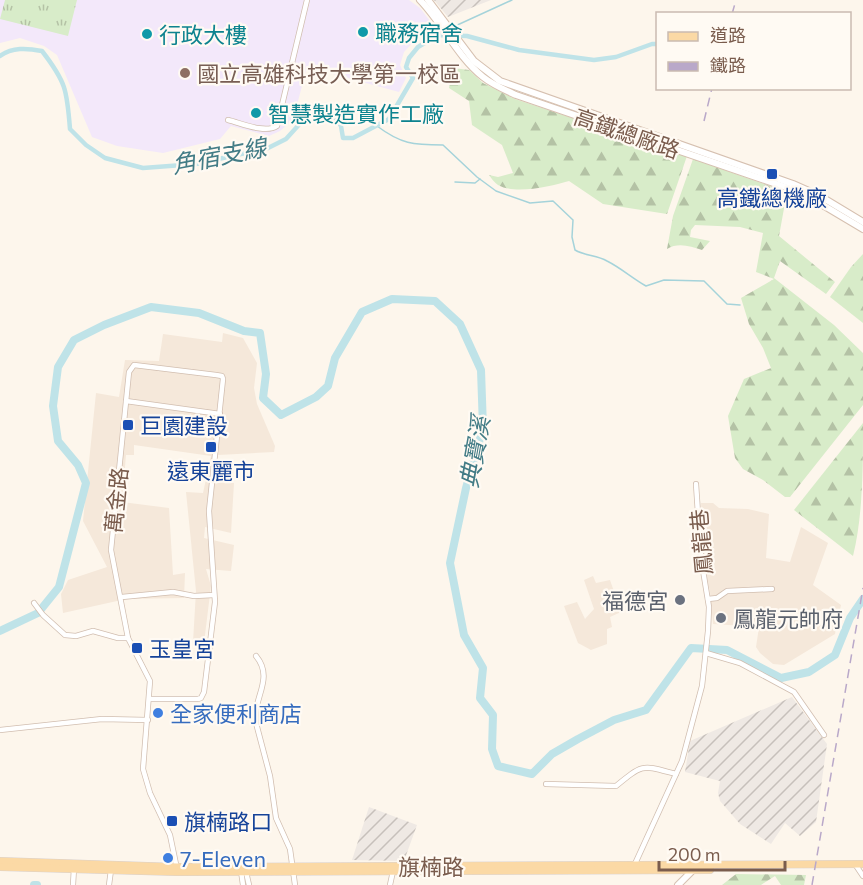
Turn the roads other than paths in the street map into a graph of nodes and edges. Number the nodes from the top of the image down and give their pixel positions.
1 (307, 0) edge
2 (420, 0) edge
3 (428, 0) edge
4 (439, 20) junction
5 (456, 43) junction
6 (228, 120) dead end
7 (863, 222) edge
8 (863, 229) edge
9 (126, 401) junction
10 (220, 414) junction
11 (696, 484) dead end
12 (772, 589) dead end
13 (214, 595) junction
14 (122, 597) junction
15 (708, 599) junction
16 (34, 603) dead end
17 (128, 638) junction
18 (706, 653) junction
19 (256, 656) dead end
20 (149, 699) junction
21 (148, 720) junction
22 (0, 730) edge
23 (824, 735) dead end
24 (676, 774) junction
25 (546, 784) dead end
26 (0, 861) edge
27 (860, 866) edge
28 (0, 867) edge
29 (78, 867) junction
30 (634, 868) junction
31 (694, 868) junction
32 (177, 869) junction
33 (293, 869) junction
34 (111, 870) junction
35 (243, 870) junction
36 (393, 871) junction
37 (863, 876) edge
38 (73, 885) edge
39 (109, 885) edge
40 (243, 885) edge
41 (249, 885) edge
42 (295, 885) edge
43 (390, 885) edge
44 (678, 885) edge

1 - 6 street
2 - 4 street, 高鐵總廠路
3 - 4 street, 高鐵總廠路
4 - 5 street, 高鐵總廠路
5 - 7 street, 高鐵總廠路
5 - 8 street, 高鐵總廠路
9 - 10 street
9 - 10 street, 萬金路
9 - 14 street, 萬金路
10 - 13 street, 萬金路
11 - 15 street, 鳳龍巷
12 - 15 street, 鳳龍巷
13 - 14 street
13 - 20 street, 萬金路
14 - 17 street, 萬金路
15 - 18 street, 鳳龍巷
16 - 17 street
17 - 20 street, 萬金路
18 - 23 street
18 - 24 street
19 - 33 street
20 - 21 street, 萬金路
21 - 22 street
21 - 32 street, 萬金路
24 - 25 street
24 - 30 street
26 - 29 main road, 旗楠路
27 - 31 main road, 旗楠路
27 - 37 street
28 - 29 main road, 旗楠路
29 - 32 main road, 旗楠路
29 - 34 main road, 旗楠路
29 - 38 street
30 - 31 main road, 旗楠路
30 - 33 main road, 旗楠路
30 - 36 main road, 旗楠路
31 - 44 street
32 - 34 main road, 旗楠路
32 - 35 main road, 旗楠路
33 - 35 main road, 旗楠路
33 - 36 main road, 旗楠路
33 - 42 street
34 - 39 street
35 - 40 street
35 - 41 street
36 - 43 street, 旗楠路

